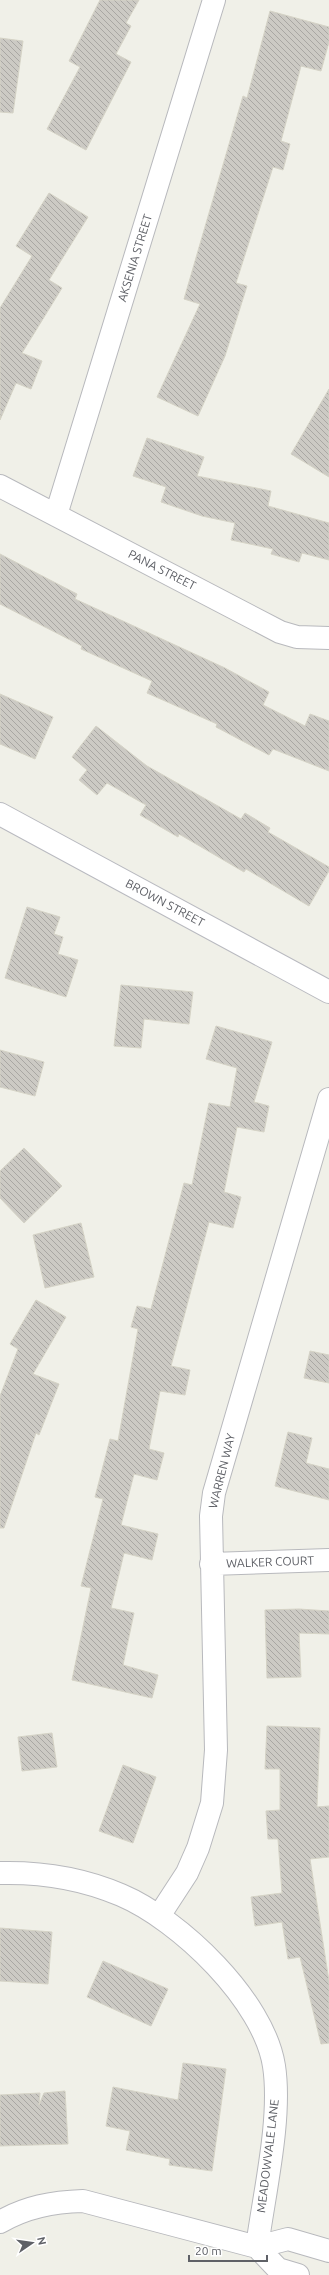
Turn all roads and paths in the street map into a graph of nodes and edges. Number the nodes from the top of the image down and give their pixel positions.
1 (214, 0) edge
2 (0, 486) edge
3 (56, 515) junction
4 (329, 638) edge
5 (0, 814) edge
6 (329, 992) edge
7 (329, 1099) edge
8 (329, 1560) edge
9 (211, 1564) junction
10 (0, 1873) edge
11 (159, 1916) junction
12 (0, 2222) edge
13 (257, 2247) junction
14 (329, 2251) edge
15 (298, 2275) edge

1 - 3 street, AKSENIA STREET
2 - 3 street, PANA STREET
3 - 4 street, PANA STREET
5 - 6 street, BROWN STREET
7 - 9 street, WARREN WAY
8 - 9 street, WALKER COURT
9 - 11 street, WARREN WAY
10 - 11 street, MEADOWVALE LANE
11 - 13 street, MEADOWVALE LANE
12 - 13 street
13 - 14 street
13 - 15 street

